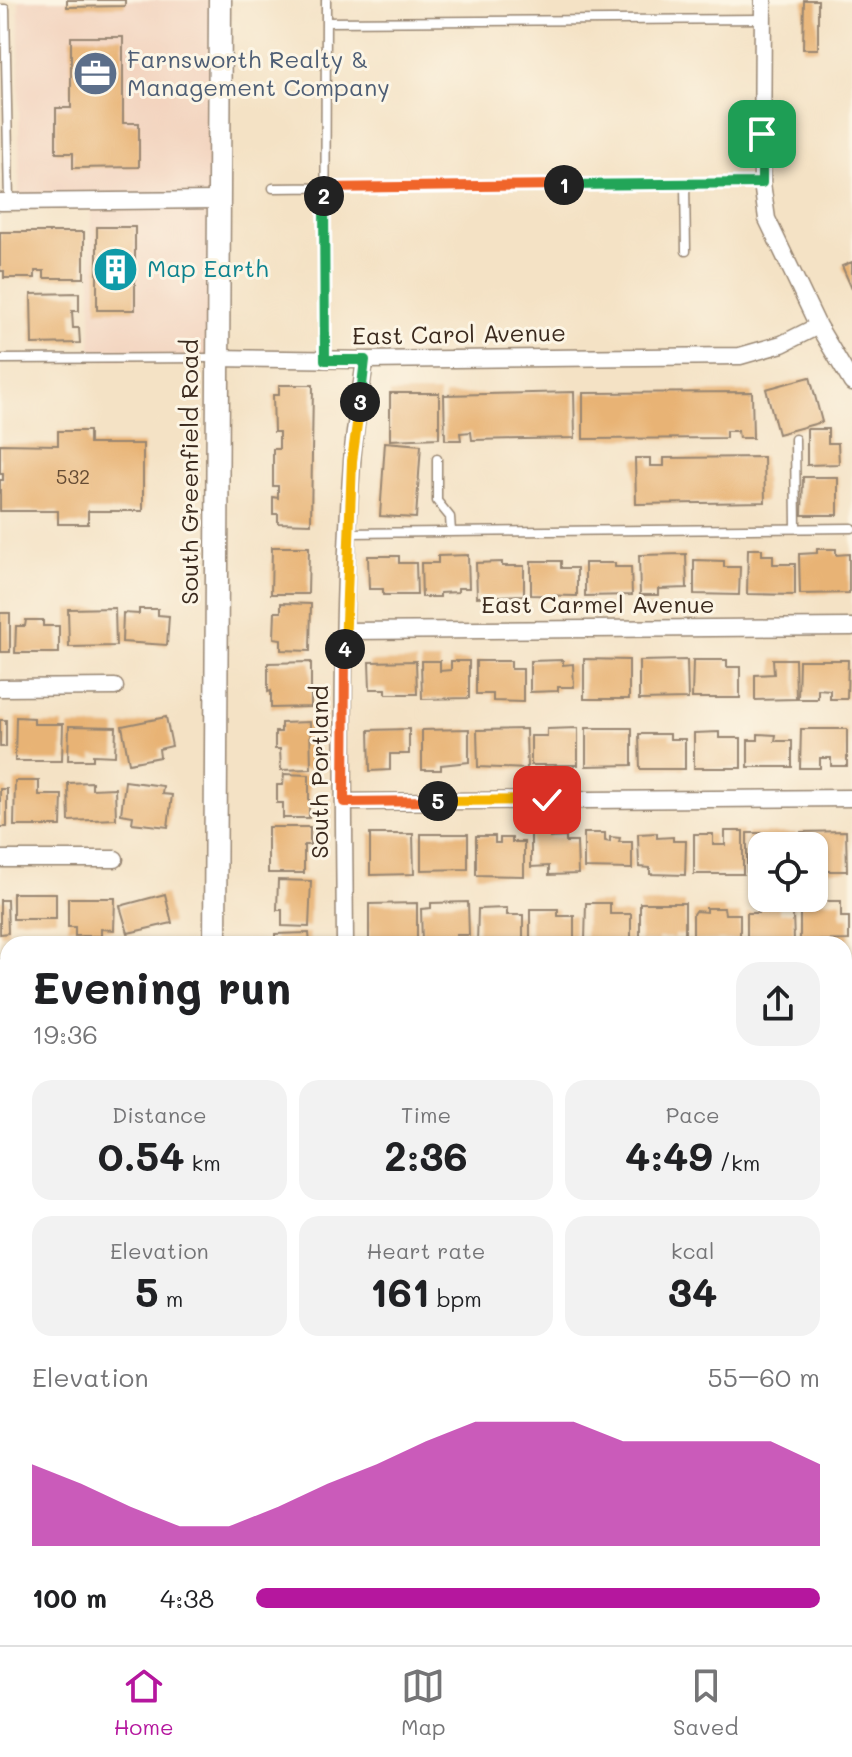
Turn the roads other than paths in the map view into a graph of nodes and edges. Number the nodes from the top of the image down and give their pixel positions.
1 (220, 0) edge
2 (326, 0) edge
3 (763, 0) edge
4 (0, 9) edge
5 (763, 19) junction
6 (326, 22) junction
7 (762, 183) junction
8 (685, 184) junction
9 (273, 188) dead end
10 (324, 188) junction
11 (219, 200) junction
12 (4, 202) edge
13 (686, 251) dead end
14 (818, 326) junction
15 (216, 358) junction
16 (0, 359) edge
17 (325, 360) junction
18 (365, 360) junction
19 (852, 383) edge
20 (795, 439) dead end
21 (437, 459) dead end
22 (796, 528) junction
23 (852, 528) edge
24 (451, 532) junction
25 (348, 533) junction
26 (852, 627) edge
27 (345, 631) junction
28 (115, 687) dead end
29 (0, 688) edge
30 (852, 798) edge
31 (344, 802) junction
32 (0, 859) edge
33 (115, 859) dead end
34 (215, 936) edge
35 (345, 936) edge

1 - 11 main road, South Greenfield Road
2 - 6 lane
3 - 5 street
4 - 12 lane
5 - 6 lane
5 - 7 street
6 - 10 lane
7 - 8 lane
7 - 14 street
8 - 10 lane
8 - 13 lane
9 - 10 lane
10 - 17 lane
11 - 12 street
11 - 15 main road, South Greenfield Road
14 - 18 street, East Carol Avenue
14 - 19 street
15 - 16 lane, East Carol Avenue
15 - 17 street, East Carol Avenue
15 - 34 main road, South Greenfield Road
17 - 18 street, East Carol Avenue
18 - 25 street, South Portland
20 - 22 lane
21 - 24 lane
22 - 23 lane
22 - 24 lane
24 - 25 lane
25 - 27 street, South Portland
26 - 27 street, East Carmel Avenue
27 - 31 street, South Portland
28 - 29 street
30 - 31 street
31 - 35 street, South Portland
32 - 33 street

